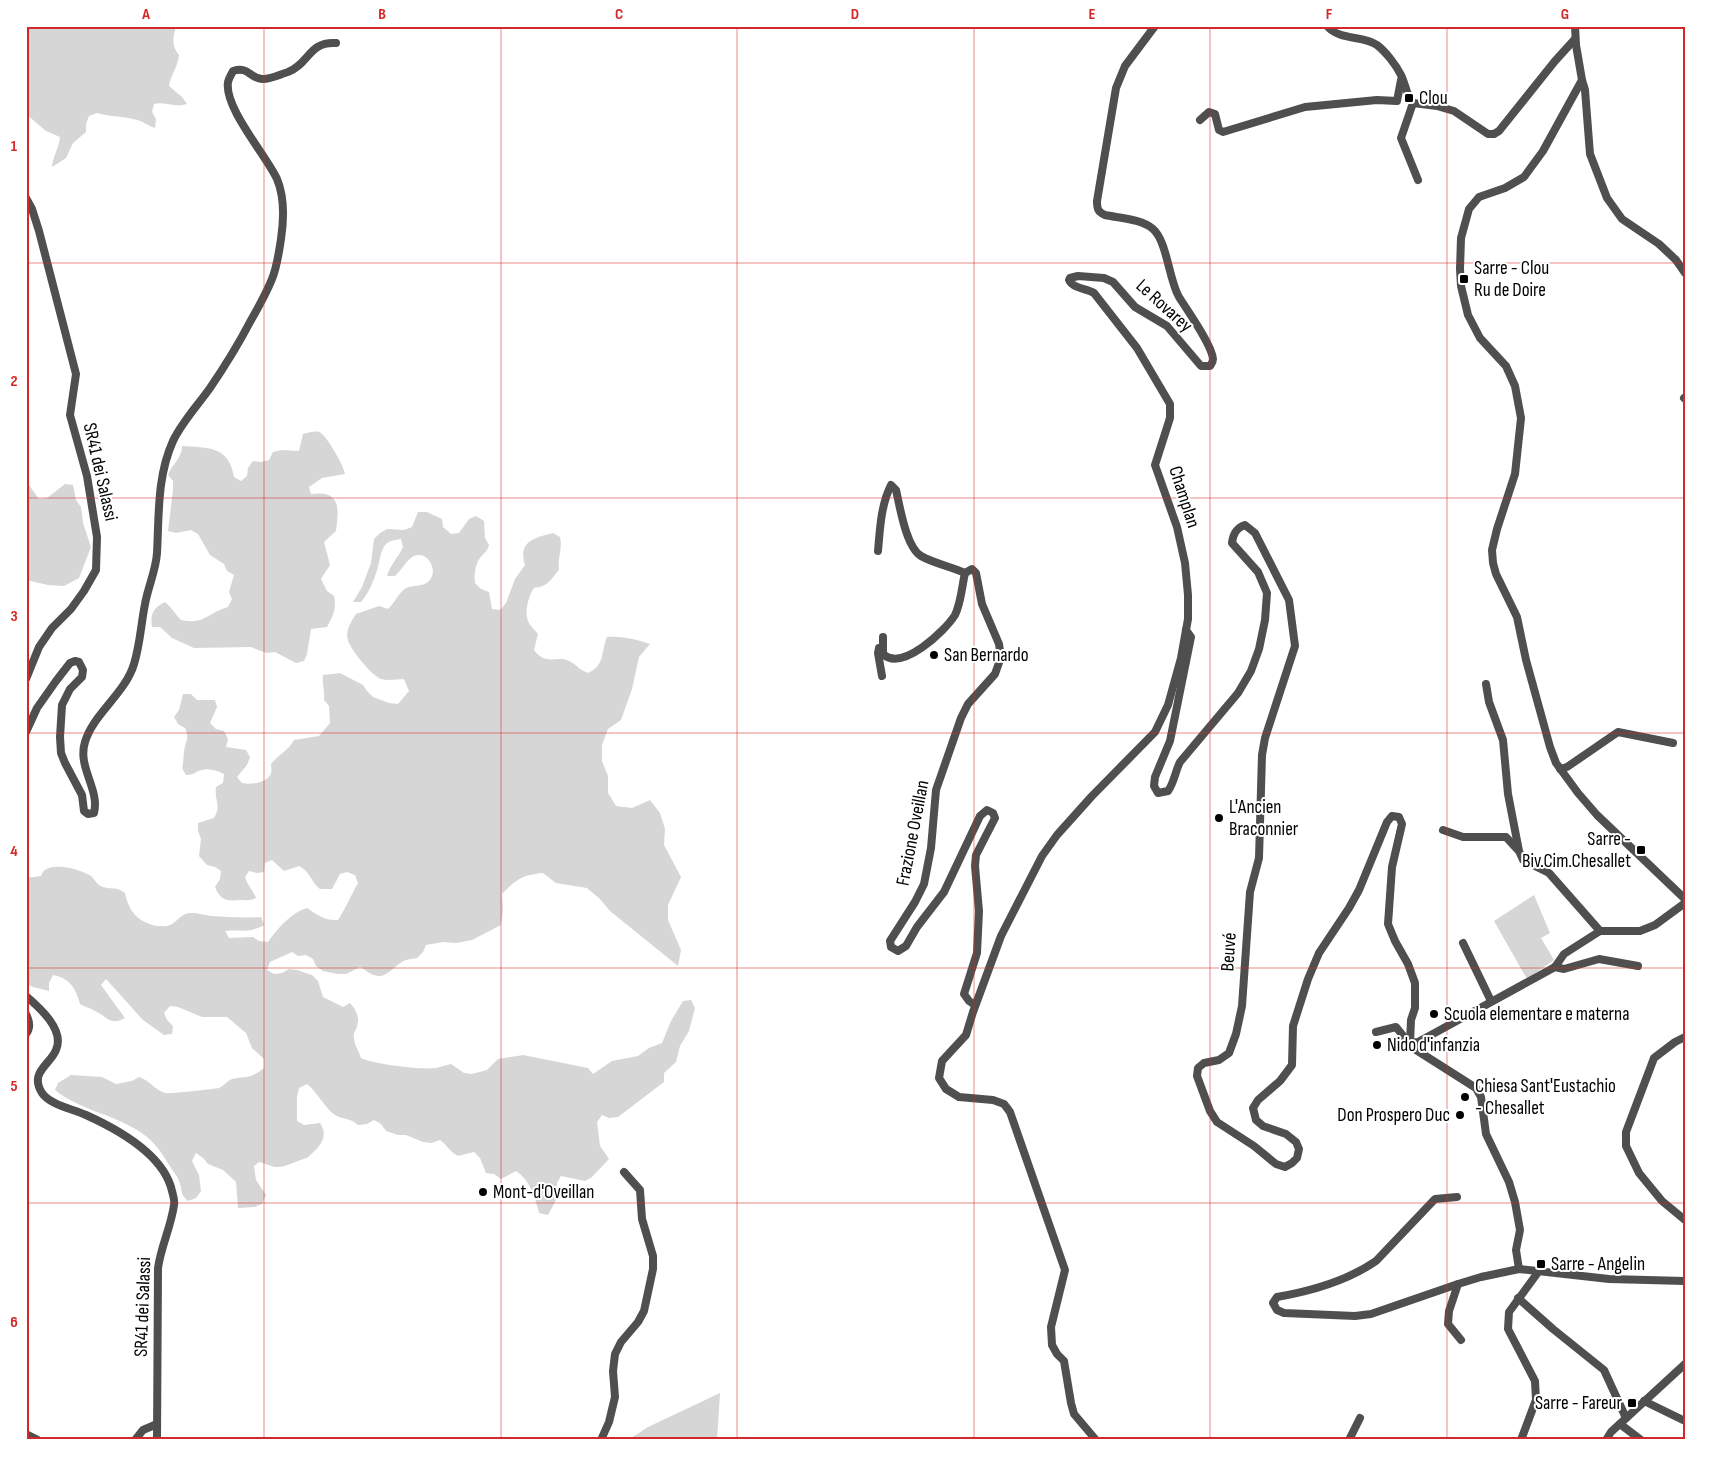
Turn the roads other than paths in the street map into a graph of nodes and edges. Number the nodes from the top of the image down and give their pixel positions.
1 (1154, 26) edge
2 (1327, 26) edge
3 (1576, 26) edge
4 (1575, 39) junction
5 (336, 43) dead end
6 (1401, 75) junction
7 (1582, 80) junction
8 (1413, 103) junction
9 (1200, 120) dead end
10 (1418, 180) dead end
11 (26, 198) edge
12 (1685, 273) edge
13 (1157, 379) joint
14 (878, 551) dead end
15 (965, 573) junction
16 (1186, 630) junction
17 (882, 676) dead end
18 (26, 679) edge
19 (1486, 684) dead end
20 (26, 732) edge
21 (1673, 743) dead end
22 (1560, 770) junction
23 (1442, 830) dead end
24 (1519, 851) junction
25 (1685, 901) edge
26 (1600, 931) junction
27 (1463, 944) dead end
28 (1638, 966) dead end
29 (1554, 967) junction
30 (26, 996) edge
31 (1491, 1001) junction
32 (975, 1005) junction
33 (26, 1014) edge
34 (1376, 1032) dead end
35 (26, 1034) edge
36 (1685, 1037) edge
37 (1410, 1043) junction
38 (624, 1172) dead end
39 (1457, 1197) dead end
40 (1685, 1220) edge
41 (1519, 1269) junction
42 (1539, 1271) junction
43 (1685, 1281) edge
44 (1458, 1284) junction
45 (1518, 1298) junction
46 (1461, 1340) dead end
47 (1685, 1364) edge
48 (1644, 1401) junction
49 (1360, 1418) dead end
50 (1626, 1418) junction
51 (1685, 1421) edge
52 (157, 1424) junction
53 (1620, 1424) junction
54 (26, 1434) edge
55 (38, 1440) edge
56 (135, 1440) edge
57 (157, 1440) edge
58 (601, 1440) edge
59 (1096, 1440) edge
60 (1349, 1440) edge
61 (1521, 1440) edge
62 (1606, 1440) edge
63 (1641, 1440) edge

1 - 13 street, Le Rovarey
2 - 6 street
3 - 4 street
4 - 7 street
4 - 8 street
5 - 20 street
6 - 8 street
6 - 9 street
7 - 12 street
7 - 22 street
8 - 10 street
11 - 18 street, SR41 dei Salassi
13 - 16 street, Champlan
14 - 15 street, Frazione Oveillan
15 - 17 street
15 - 32 street, Frazione Oveillan
16 - 32 street
16 - 37 street, Beuvé
19 - 24 street
21 - 22 street
22 - 25 street
23 - 24 street
24 - 26 street
25 - 26 street
26 - 29 street
27 - 31 street
28 - 29 street
29 - 31 street
30 - 52 street, SR41 dei Salassi
31 - 37 street
32 - 59 street
33 - 35 street
34 - 37 street
36 - 40 street
37 - 41 street
38 - 58 street
39 - 44 street
41 - 42 street
41 - 44 street
42 - 43 street
42 - 45 street
44 - 46 street
45 - 50 street
45 - 61 street
47 - 48 street
48 - 50 street
48 - 51 street
49 - 60 street
50 - 53 street
52 - 56 street
52 - 57 street, SR41 dei Salassi
53 - 62 street
53 - 63 street
54 - 55 street

